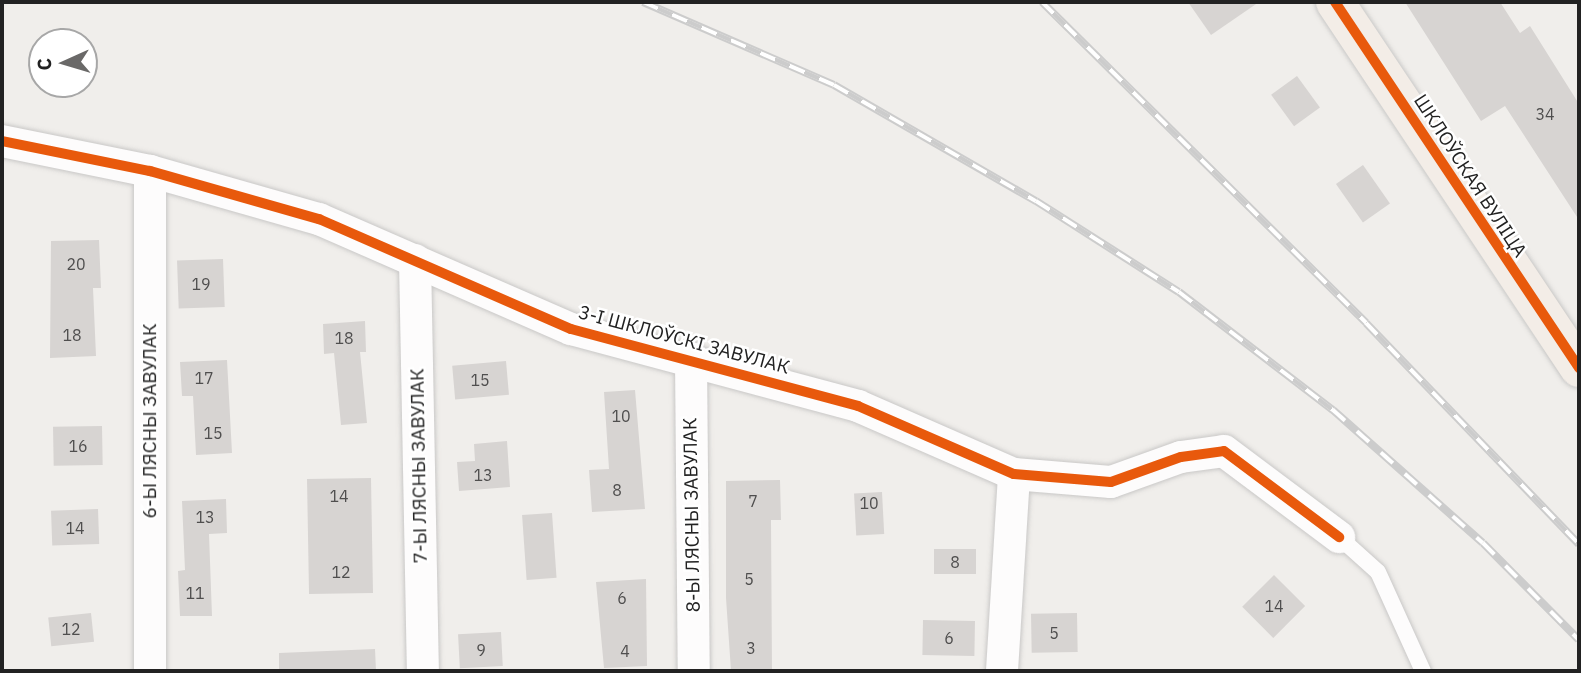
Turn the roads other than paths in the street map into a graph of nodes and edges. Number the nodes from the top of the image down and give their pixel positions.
1 (1335, 2) edge
2 (2, 141) edge
3 (150, 171) junction
4 (415, 260) junction
5 (1573, 349) edge
6 (691, 358) junction
7 (1014, 474) junction
8 (1339, 537) joint
9 (150, 671) edge
10 (423, 671) edge
11 (694, 671) edge
12 (1002, 671) edge
13 (1423, 671) edge

1 - 5 main road, ШКЛОЎСКАЯ ВУЛІЦА
2 - 3 street, 3-І ШКЛОЎСКІ ЗАВУЛАК
3 - 4 street, 3-І ШКЛОЎСКІ ЗАВУЛАК
3 - 9 street, 6-Ы ЛЯСНЫ ЗАВУЛАК
4 - 6 street, 3-І ШКЛОЎСКІ ЗАВУЛАК
4 - 10 street, 7-Ы ЛЯСНЫ ЗАВУЛАК
6 - 7 street, 3-І ШКЛОЎСКІ ЗАВУЛАК
6 - 11 street, 8-Ы ЛЯСНЫ ЗАВУЛАК
7 - 8 street, 3-І ШКЛОЎСКІ ЗАВУЛАК
7 - 12 street
8 - 13 lane

